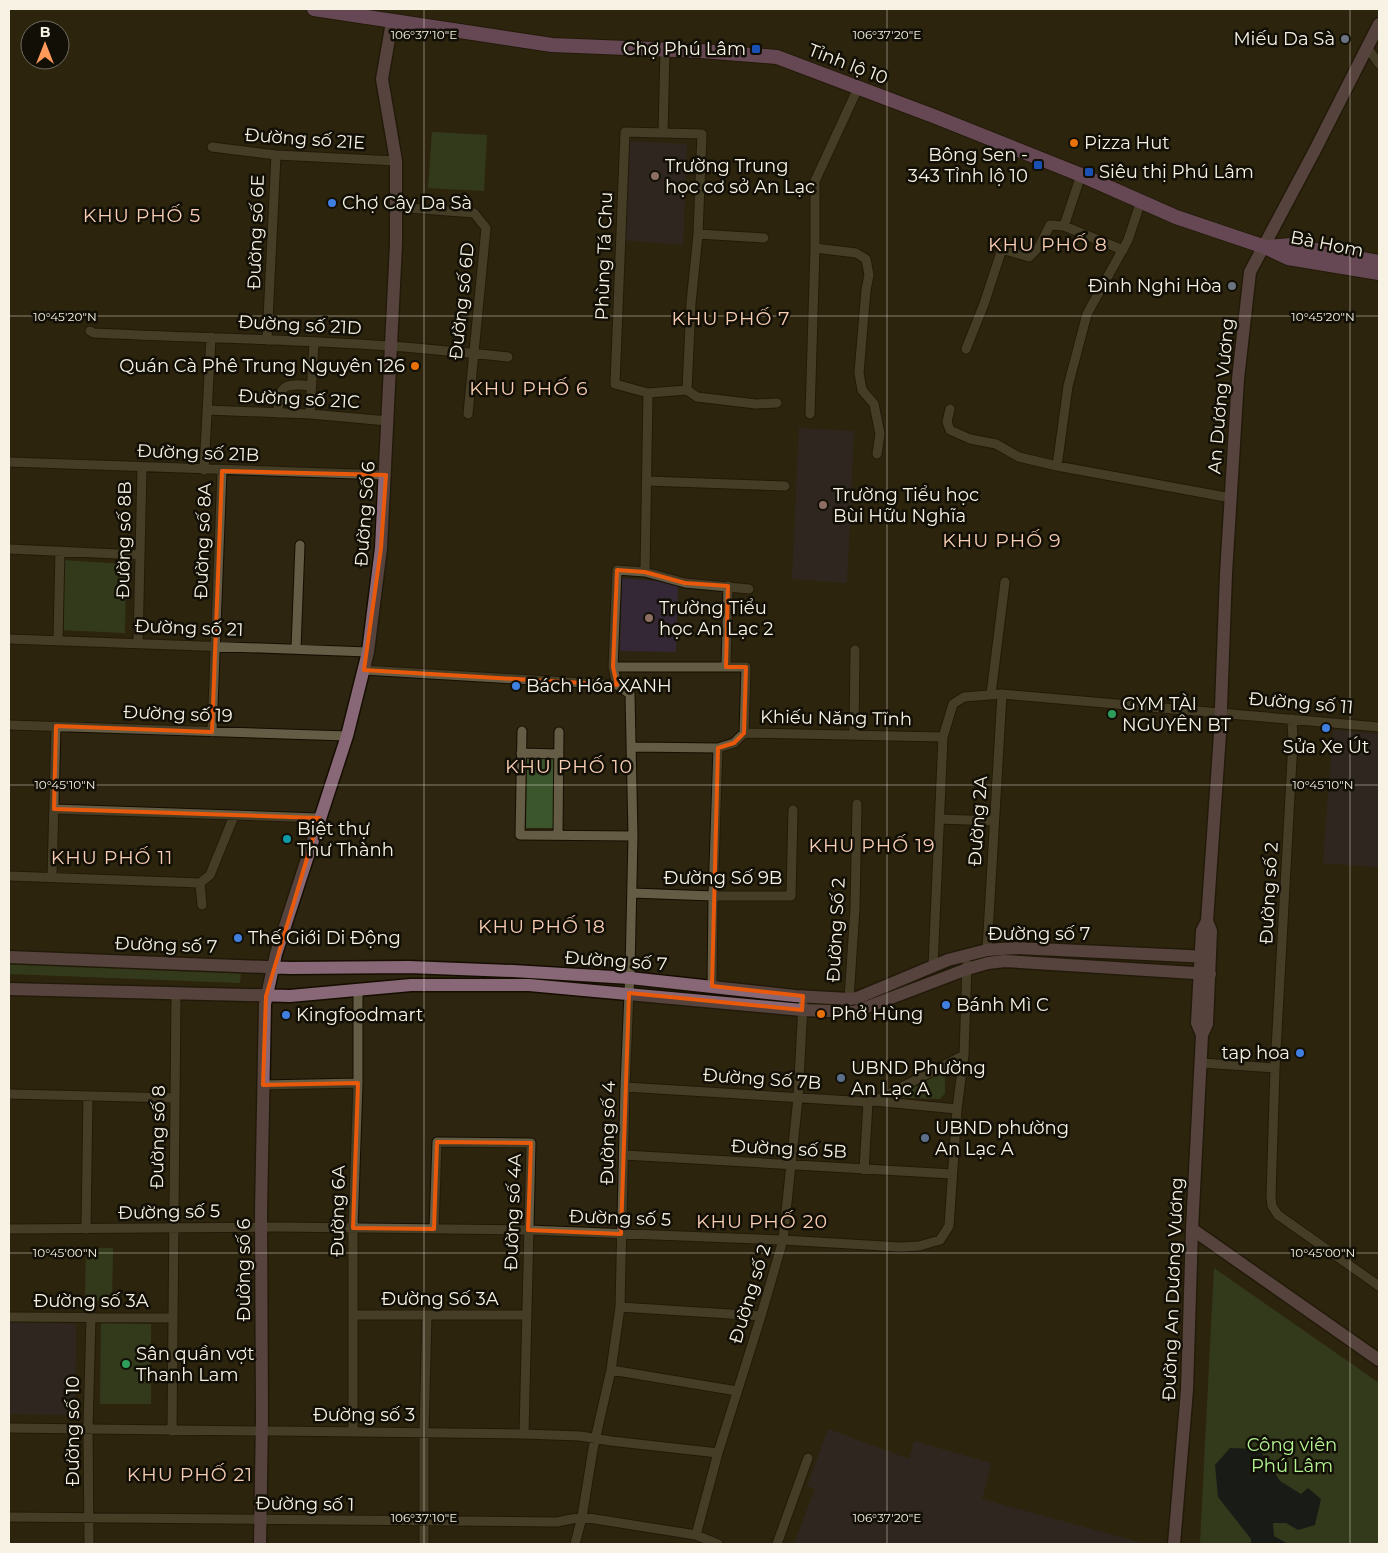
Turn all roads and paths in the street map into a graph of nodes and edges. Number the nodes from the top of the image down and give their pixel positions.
1 (314, 9) edge
2 (331, 10) edge
3 (392, 22) junction
4 (1379, 24) edge
5 (1367, 47) junction
6 (665, 50) junction
7 (1379, 64) edge
8 (858, 88) junction
9 (663, 133) junction
10 (212, 147) dead end
11 (276, 155) junction
12 (396, 161) junction
13 (1081, 175) junction
14 (1140, 201) junction
15 (396, 206) junction
16 (1064, 226) junction
17 (698, 234) junction
18 (764, 238) dead end
19 (1265, 247) junction
20 (815, 248) junction
21 (1122, 250) junction
22 (1379, 262) edge
23 (1379, 273) edge
24 (90, 331) dead end
25 (211, 337) junction
26 (267, 340) junction
27 (314, 342) junction
28 (391, 346) junction
29 (966, 349) dead end
30 (473, 354) junction
31 (508, 357) dead end
32 (312, 386) junction
33 (687, 390) junction
34 (648, 392) junction
35 (777, 403) dead end
36 (950, 408) dead end
37 (208, 410) junction
38 (278, 413) junction
39 (310, 414) junction
40 (468, 414) dead end
41 (810, 414) dead end
42 (388, 421) junction
43 (877, 454) dead end
44 (9, 462) edge
45 (1057, 466) junction
46 (142, 468) junction
47 (204, 470) junction
48 (222, 471) junction
49 (386, 476) junction
50 (647, 480) junction
51 (785, 486) dead end
52 (1231, 498) junction
53 (300, 545) dead end
54 (9, 548) edge
55 (60, 551) junction
56 (140, 555) junction
57 (645, 572) junction
58 (1005, 582) dead end
59 (728, 586) junction
60 (749, 589) dead end
61 (9, 639) edge
62 (58, 639) junction
63 (138, 643) junction
64 (216, 646) junction
65 (296, 648) junction
66 (855, 650) dead end
67 (368, 652) junction
68 (613, 667) junction
69 (726, 667) junction
70 (364, 670) junction
71 (617, 685) junction
72 (991, 694) junction
73 (1002, 694) junction
74 (1219, 712) junction
75 (1292, 719) junction
76 (9, 725) edge
77 (56, 726) junction
78 (1379, 727) edge
79 (522, 731) dead end
80 (212, 732) junction
81 (559, 732) dead end
82 (744, 733) junction
83 (854, 734) junction
84 (347, 736) junction
85 (943, 737) junction
86 (632, 748) junction
87 (718, 748) junction
88 (521, 753) junction
89 (559, 754) junction
90 (857, 804) dead end
91 (54, 809) junction
92 (793, 810) dead end
93 (234, 816) junction
94 (319, 818) junction
95 (940, 819) junction
96 (994, 821) junction
97 (558, 835) junction
98 (633, 836) junction
99 (9, 876) edge
100 (52, 877) junction
101 (200, 883) junction
102 (632, 893) junction
103 (713, 896) junction
104 (202, 905) dead end
105 (987, 950) junction
106 (966, 955) junction
107 (9, 957) edge
108 (1205, 957) junction
109 (933, 966) junction
110 (273, 967) junction
111 (968, 969) junction
112 (1205, 974) junction
113 (630, 978) junction
114 (712, 986) junction
115 (9, 989) edge
116 (358, 990) junction
117 (629, 993) junction
118 (176, 994) junction
119 (266, 996) junction
120 (803, 996) junction
121 (849, 999) junction
122 (802, 1010) junction
123 (964, 1055) junction
124 (1202, 1063) junction
125 (1275, 1068) junction
126 (358, 1082) junction
127 (263, 1084) junction
128 (625, 1087) junction
129 (9, 1094) edge
130 (88, 1096) junction
131 (175, 1098) junction
132 (798, 1098) junction
133 (871, 1102) junction
134 (957, 1109) junction
135 (624, 1155) junction
136 (791, 1165) junction
137 (864, 1170) junction
138 (952, 1174) junction
139 (262, 1227) junction
140 (353, 1228) junction
141 (9, 1229) edge
142 (86, 1229) junction
143 (173, 1229) junction
144 (434, 1229) junction
145 (1192, 1229) junction
146 (528, 1230) junction
147 (621, 1234) junction
148 (783, 1240) junction
149 (1379, 1286) edge
150 (620, 1307) junction
151 (353, 1315) junction
152 (426, 1315) junction
153 (526, 1315) junction
154 (761, 1316) junction
155 (9, 1317) edge
156 (91, 1317) junction
157 (173, 1318) junction
158 (1379, 1360) edge
159 (611, 1370) junction
160 (737, 1391) junction
161 (9, 1428) edge
162 (88, 1428) junction
163 (172, 1431) junction
164 (262, 1431) junction
165 (353, 1432) junction
166 (424, 1432) junction
167 (524, 1434) junction
168 (596, 1438) junction
169 (718, 1453) junction
170 (808, 1458) dead end
171 (9, 1517) edge
172 (90, 1517) junction
173 (582, 1517) junction
174 (260, 1519) junction
175 (424, 1522) junction
176 (696, 1536) junction
177 (89, 1544) edge
178 (260, 1544) edge
179 (424, 1544) edge
180 (575, 1544) edge
181 (718, 1544) edge
182 (777, 1544) edge
183 (1174, 1544) edge

1 - 2 main road
2 - 3 main road
3 - 6 main road, Tỉnh lộ 10
3 - 12 main road, Đường Số 6
4 - 5 main road, An Dương Vương
5 - 7 street
5 - 19 main road, An Dương Vương
6 - 8 main road, Tỉnh lộ 10
6 - 9 street
8 - 13 main road, Tỉnh lộ 10
8 - 20 street
9 - 17 street, Phùng Tá Chu
9 - 34 street, Phùng Tá Chu
10 - 11 street, Đường số 21E
11 - 12 street, Đường số 21E
11 - 26 street, Đường số 6E
12 - 15 main road, Đường Số 6
13 - 14 main road, Tỉnh lộ 10
13 - 16 street
14 - 19 main road, Tỉnh lộ 10
14 - 21 street
15 - 28 main road, Đường Số 6
15 - 30 street, Đường số 6D
16 - 21 street
16 - 29 street
17 - 18 street
17 - 33 street, Phùng Tá Chu
19 - 22 main road, Bà Hom
19 - 23 main road, Bà Hom
19 - 52 main road, An Dương Vương
20 - 41 street
20 - 43 street
21 - 45 street
24 - 25 street, Đường số 21D
25 - 26 street, Đường số 21D
25 - 37 street, Đường số 8A
26 - 27 street, Đường số 21D
27 - 28 street, Đường số 21D
27 - 32 street
28 - 30 street, Đường số 21D
28 - 42 main road, Đường Số 6
30 - 31 street, Đường số 21D
30 - 40 street, Đường số 6D
32 - 38 street
32 - 39 street
33 - 34 street, Phùng Tá Chu
33 - 35 street
34 - 50 street
36 - 45 street
37 - 38 street, Đường số 21C
37 - 47 street, Đường số 8A
38 - 39 street, Đường số 21C
39 - 42 street, Đường số 21C
42 - 49 main road, Đường Số 6
44 - 46 street, Đường số 21B
45 - 52 street
46 - 47 street, Đường số 21B
46 - 56 street, Đường số 8B
47 - 48 street, Đường số 21B
48 - 49 street, Đường số 21B
48 - 64 street, Đường số 8A
49 - 67 main road, Đường Số 6
50 - 51 street
50 - 57 street
52 - 74 main road, An Dương Vương
53 - 65 street
54 - 55 street
55 - 56 street
55 - 62 street
56 - 63 street, Đường số 8B
57 - 59 street
57 - 68 street
58 - 72 street
59 - 60 street
59 - 69 street
61 - 62 street, Đường số 21
62 - 63 street, Đường số 21
63 - 64 street, Đường số 21
64 - 65 street, Đường số 21
64 - 80 street, Đường số 8A
65 - 67 street, Đường số 21
66 - 83 street
67 - 70 main road, Đường Số 6
68 - 69 street
68 - 71 street
69 - 82 street
70 - 71 street
70 - 84 main road, Đường Số 6
71 - 86 street
72 - 73 street
72 - 85 street
73 - 74 street
73 - 96 street, Đường 2A
74 - 75 street, Đường số 11
74 - 108 main road, Đường An Dương Vương
75 - 78 street, Đường số 11
75 - 125 street, Đường số 2
76 - 77 street, Đường số 19
77 - 80 street, Đường số 19
77 - 91 street
79 - 88 street
80 - 84 street, Đường số 19
81 - 89 street
82 - 83 street, Khiếu Năng Tĩnh
82 - 87 street, Khiếu Năng Tĩnh
83 - 85 street, Khiếu Năng Tĩnh
84 - 94 main road, Đường Số 6
85 - 95 street
86 - 87 street, Khiếu Năng Tĩnh
86 - 98 street, Đường số 4
87 - 103 street
88 - 89 street
88 - 97 street
89 - 97 street
90 - 121 street, Đường Số 2
91 - 93 street
91 - 100 street
92 - 103 street, Đường Số 9B
93 - 94 street
93 - 101 street
94 - 110 main road, Đường Số 6
95 - 96 street
95 - 109 street
96 - 105 street, Đường 2A
97 - 98 street
98 - 102 street, Đường số 4
99 - 100 street
100 - 101 street
101 - 104 street
102 - 103 street, Đường Số 9B
102 - 113 street, Đường số 4
103 - 114 street
105 - 106 main road, Đường số 7
105 - 108 main road, Đường số 7
106 - 109 main road, Đường số 7
106 - 111 street, Đường số 5
107 - 110 main road, Đường số 7
108 - 112 main road, Đường An Dương Vương
109 - 121 main road, Đường số 7
110 - 113 main road, Đường số 7
110 - 119 main road, Đường Số 6
111 - 112 main road, Đường số 7
111 - 122 main road, Đường số 7
111 - 123 street, Đường số 5
112 - 124 main road, Đường An Dương Vương
113 - 114 main road, Đường số 7
113 - 117 street, Đường số 4
114 - 120 main road, Đường số 7
115 - 118 main road, Đường số 7
116 - 117 main road, Đường số 7
116 - 119 main road, Đường số 7
116 - 126 street, Đường 6A
117 - 122 main road, Đường số 7
117 - 128 street, Đường số 4
118 - 119 main road, Đường số 7
118 - 131 street, Đường số 8
119 - 127 main road, Đường số 6
120 - 121 main road, Đường số 7
120 - 122 street, Đường số 2
122 - 132 street, Đường số 2
123 - 133 street
123 - 134 street, Đường số 5
124 - 125 street
124 - 145 main road, Đường An Dương Vương
125 - 149 street, Đường số 2
126 - 127 street
126 - 140 street, Đường 6A
127 - 139 main road, Đường số 6
128 - 132 street, Đường Số 7B
128 - 135 street, Đường số 4
129 - 130 street
130 - 131 street
130 - 142 street
131 - 143 street, Đường số 8
132 - 133 street, Đường Số 7B
132 - 136 street, Đường số 2
133 - 134 street, Đường Số 7B
133 - 137 street
134 - 138 street, Đường số 5
135 - 136 street, Đường số 5B
135 - 147 street, Đường số 4
136 - 137 street, Đường số 5B
136 - 148 street, Đường số 2
137 - 138 street, Đường số 5B
138 - 148 street, Đường số 5
139 - 140 street, Đường số 5
139 - 143 street, Đường số 5
139 - 164 main road, Đường số 6
140 - 144 street, Đường số 5
140 - 151 street, Đường 6A
141 - 142 street, Đường số 5
142 - 143 street, Đường số 5
143 - 157 street, Đường số 8
144 - 146 street, Đường số 5
144 - 146 street, Đường số 4A
145 - 158 main road
145 - 183 main road, Đường An Dương Vương
146 - 147 street, Đường số 5
146 - 153 street, Đường số 4A
147 - 148 street, Đường số 5
147 - 150 street, Đường số 4
148 - 154 street, Đường số 2
150 - 154 street
150 - 159 street, Đường số 4
151 - 152 street, Đường Số 3A
151 - 165 street, Đường 6A
152 - 153 street, Đường Số 3A
152 - 166 street
153 - 167 street, Đường số 4A
154 - 160 street, Đường số 2
155 - 156 street, Đường số 3A
156 - 157 street, Đường số 3A
156 - 162 street, Đường số 10
157 - 163 street, Đường số 8
159 - 160 street
159 - 168 street, Đường số 4
160 - 169 street, Đường số 2
161 - 162 street, Đường số 3
162 - 163 street, Đường số 3
162 - 172 street, Đường số 10
163 - 164 street, Đường số 3
164 - 165 street, Đường số 3
164 - 174 main road, Đường số 6
165 - 166 street, Đường số 3
166 - 167 street, Đường số 3
166 - 175 street
167 - 168 street, Đường số 3
168 - 169 street, Đường số 3
168 - 173 street, Đường số 4
169 - 176 street, Đường số 2
170 - 182 street
171 - 172 street, Đường số 1
172 - 174 street, Đường số 1
172 - 177 street, Đường số 10
173 - 175 street, Đường số 1
173 - 176 street, Đường số 1
173 - 180 street, Đường số 4
174 - 175 street, Đường số 1
174 - 178 main road, Đường số 6
175 - 179 street
176 - 181 street, Đường số 1

